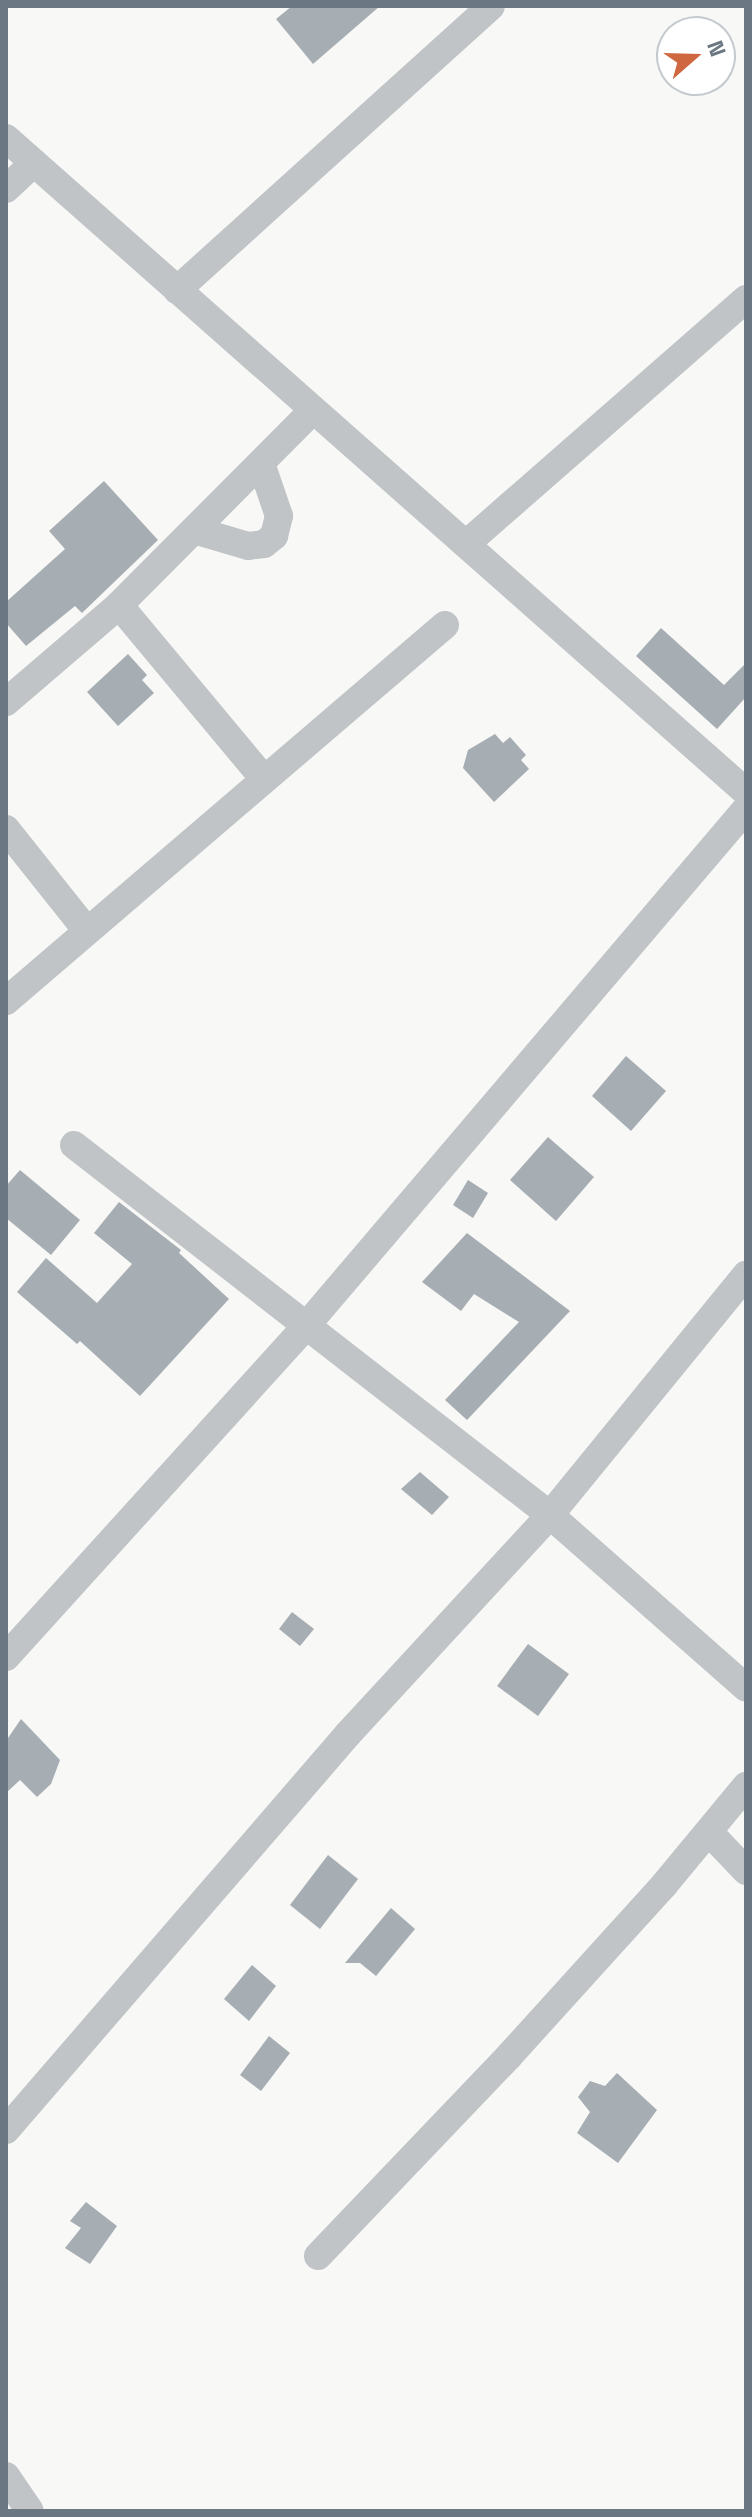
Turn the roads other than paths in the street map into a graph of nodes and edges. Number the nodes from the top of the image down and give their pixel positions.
1 (491, 6) edge
2 (6, 138) edge
3 (34, 163) junction
4 (6, 189) edge
5 (177, 290) junction
6 (746, 299) edge
7 (313, 410) junction
8 (261, 463) junction
9 (194, 530) junction
10 (466, 544) junction
11 (119, 605) junction
12 (445, 625) dead end
13 (6, 702) edge
14 (264, 779) junction
15 (746, 792) edge
16 (746, 809) edge
17 (6, 829) edge
18 (87, 931) junction
19 (6, 1001) edge
20 (74, 1145) dead end
21 (746, 1275) edge
22 (306, 1326) junction
23 (550, 1515) junction
24 (6, 1657) edge
25 (746, 1688) edge
26 (746, 1786) edge
27 (709, 1832) junction
28 (746, 1871) edge
29 (6, 2130) edge
30 (318, 2256) dead end
31 (6, 2476) edge
32 (30, 2511) edge

1 - 5 street
2 - 3 street
3 - 4 street
3 - 5 street
5 - 7 street
6 - 10 street
7 - 8 street
7 - 10 street
8 - 9 street
8 - 9 street
9 - 11 street
10 - 15 street
11 - 13 street
11 - 14 street
12 - 14 street
14 - 18 street
16 - 22 street
17 - 18 street
18 - 19 street
20 - 22 street
21 - 23 street
22 - 23 street
22 - 24 street
23 - 25 street
23 - 29 street
26 - 27 street
27 - 28 street
27 - 30 street
31 - 32 street

